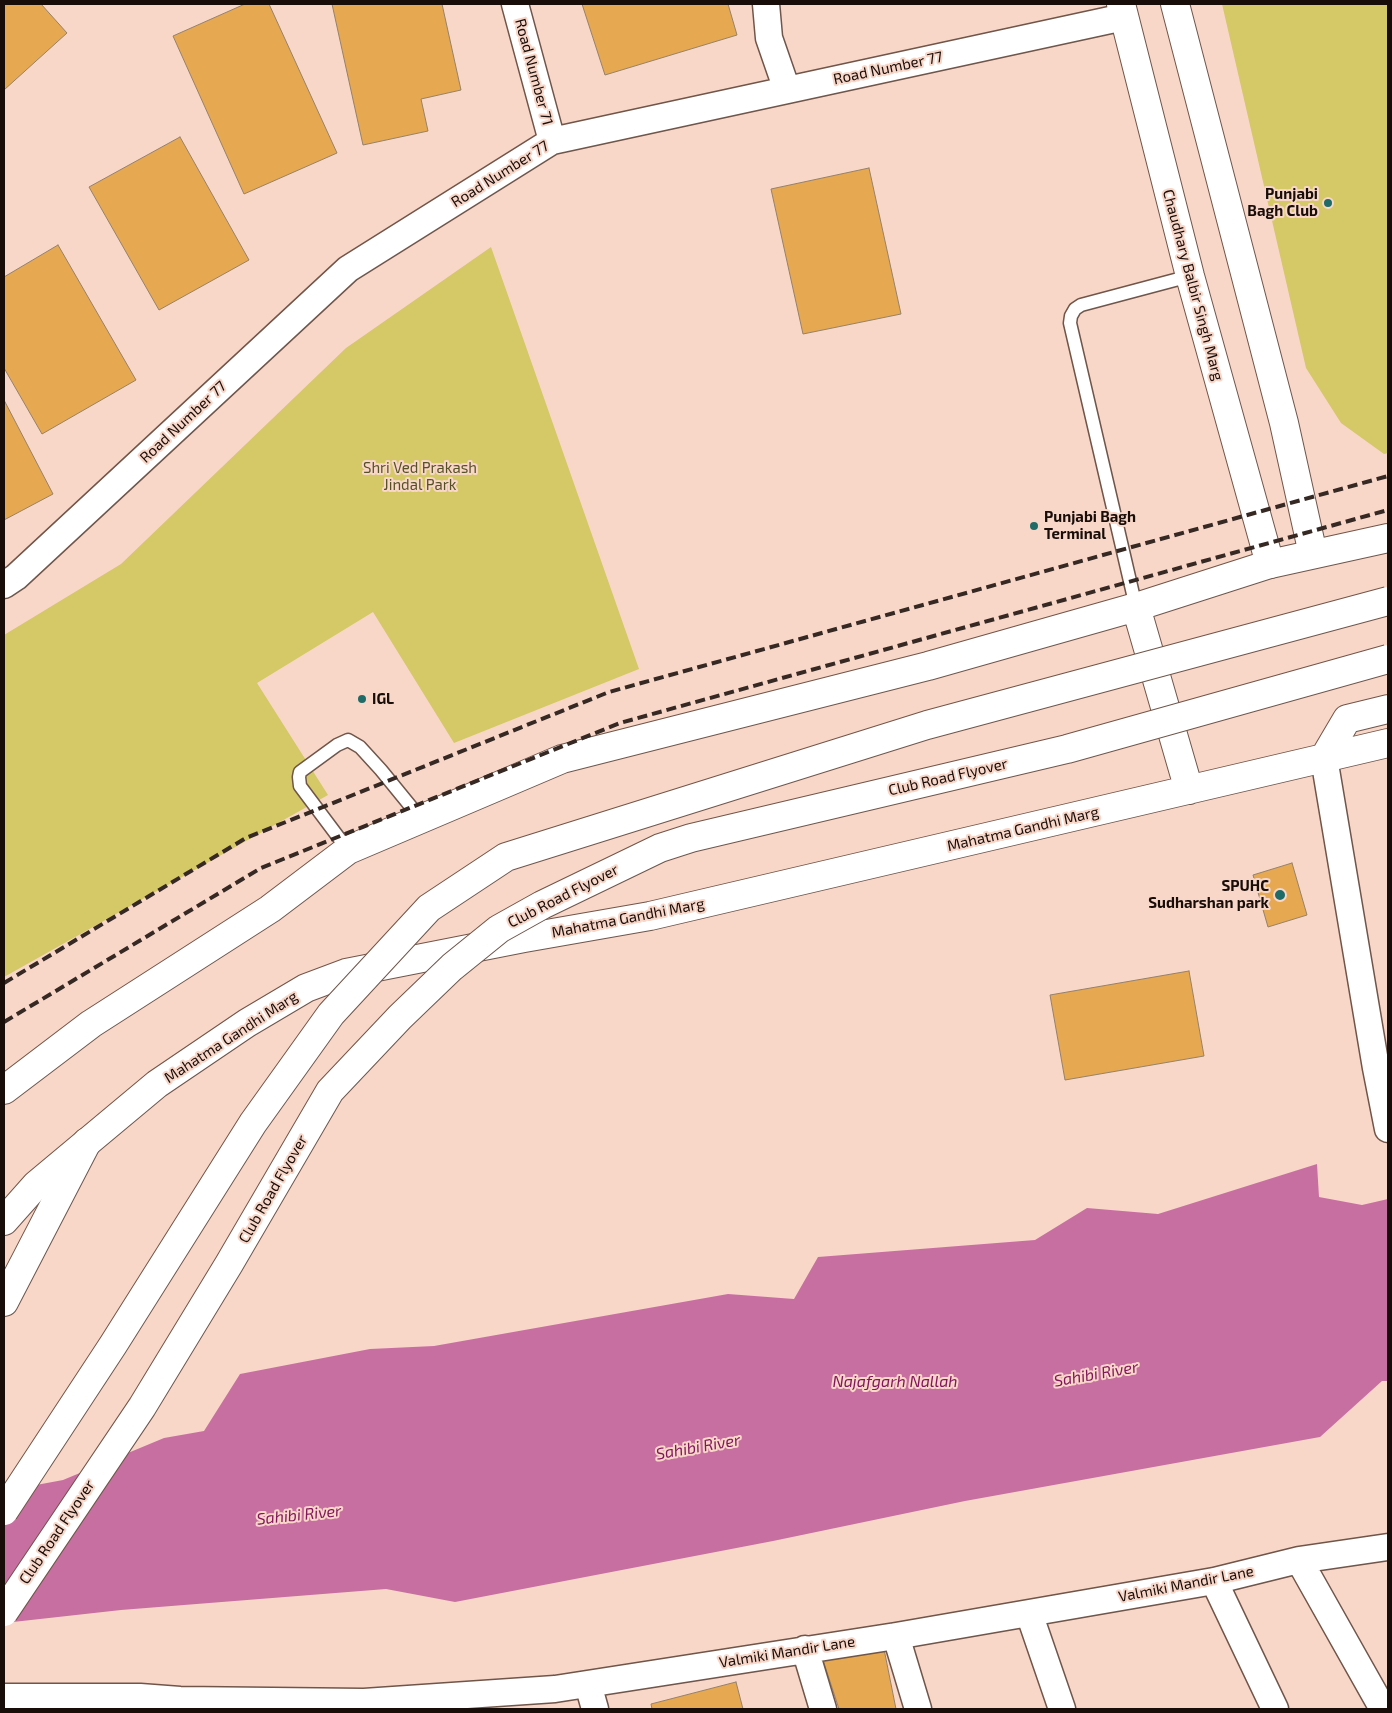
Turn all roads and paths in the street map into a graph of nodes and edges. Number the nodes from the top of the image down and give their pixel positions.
1 (515, 4) edge
2 (766, 4) edge
3 (1175, 4) edge
4 (1122, 10) edge
5 (787, 90) junction
6 (552, 141) junction
7 (1190, 276) junction
8 (1388, 538) edge
9 (1313, 554) junction
10 (1270, 564) junction
11 (4, 585) edge
12 (1388, 601) edge
13 (1136, 607) junction
14 (1388, 659) edge
15 (1388, 709) edge
16 (1388, 743) edge
17 (1324, 758) junction
18 (1189, 790) junction
19 (420, 819) junction
20 (348, 850) junction
21 (5, 1088) edge
22 (1388, 1129) edge
23 (87, 1142) junction
24 (4, 1221) edge
25 (4, 1302) edge
26 (4, 1511) edge
27 (1384, 1555) edge
28 (1299, 1560) junction
29 (1214, 1581) junction
30 (4, 1612) edge
31 (1029, 1612) junction
32 (896, 1636) junction
33 (806, 1649) junction
34 (588, 1684) junction
35 (4, 1697) edge
36 (452, 1703) edge
37 (182, 1705) edge
38 (270, 1705) edge
39 (365, 1706) edge
40 (595, 1709) edge
41 (823, 1709) edge
42 (918, 1709) edge
43 (1062, 1709) edge
44 (1276, 1709) edge
45 (1382, 1709) edge

1 - 6 street, Road Number 71
2 - 5 street
3 - 9 main road
4 - 5 street, Road Number 77
4 - 7 main road, Chaudhary Balbir Singh Marg
5 - 6 street, Road Number 77
6 - 11 street, Road Number 77
7 - 10 main road, Chaudhary Balbir Singh Marg
7 - 13 lane
8 - 9 main road
9 - 10 main road
10 - 13 main road
12 - 26 main road, bridge
13 - 18 main road
13 - 19 main road
14 - 30 main road, Club Road Flyover, bridge
15 - 17 main road
16 - 17 main road, Mahatma Gandhi Marg
17 - 18 main road, Mahatma Gandhi Marg
17 - 22 street
18 - 23 main road, Mahatma Gandhi Marg
19 - 20 main road
19 - 20 lane
20 - 21 main road
23 - 24 main road, Mahatma Gandhi Marg
23 - 25 main road
27 - 28 street, Valmiki Mandir Lane
28 - 29 street, Valmiki Mandir Lane
28 - 45 street
29 - 31 street, Valmiki Mandir Lane
29 - 44 street
31 - 32 street, Valmiki Mandir Lane
31 - 43 street
32 - 33 street, Valmiki Mandir Lane
32 - 42 street
33 - 34 street, Valmiki Mandir Lane
33 - 41 street
34 - 36 street, Valmiki Mandir Lane
34 - 40 street
35 - 37 street, Valmiki Mandir Lane
36 - 39 street, Valmiki Mandir Lane
37 - 38 street, Valmiki Mandir Lane
38 - 39 street, Valmiki Mandir Lane

